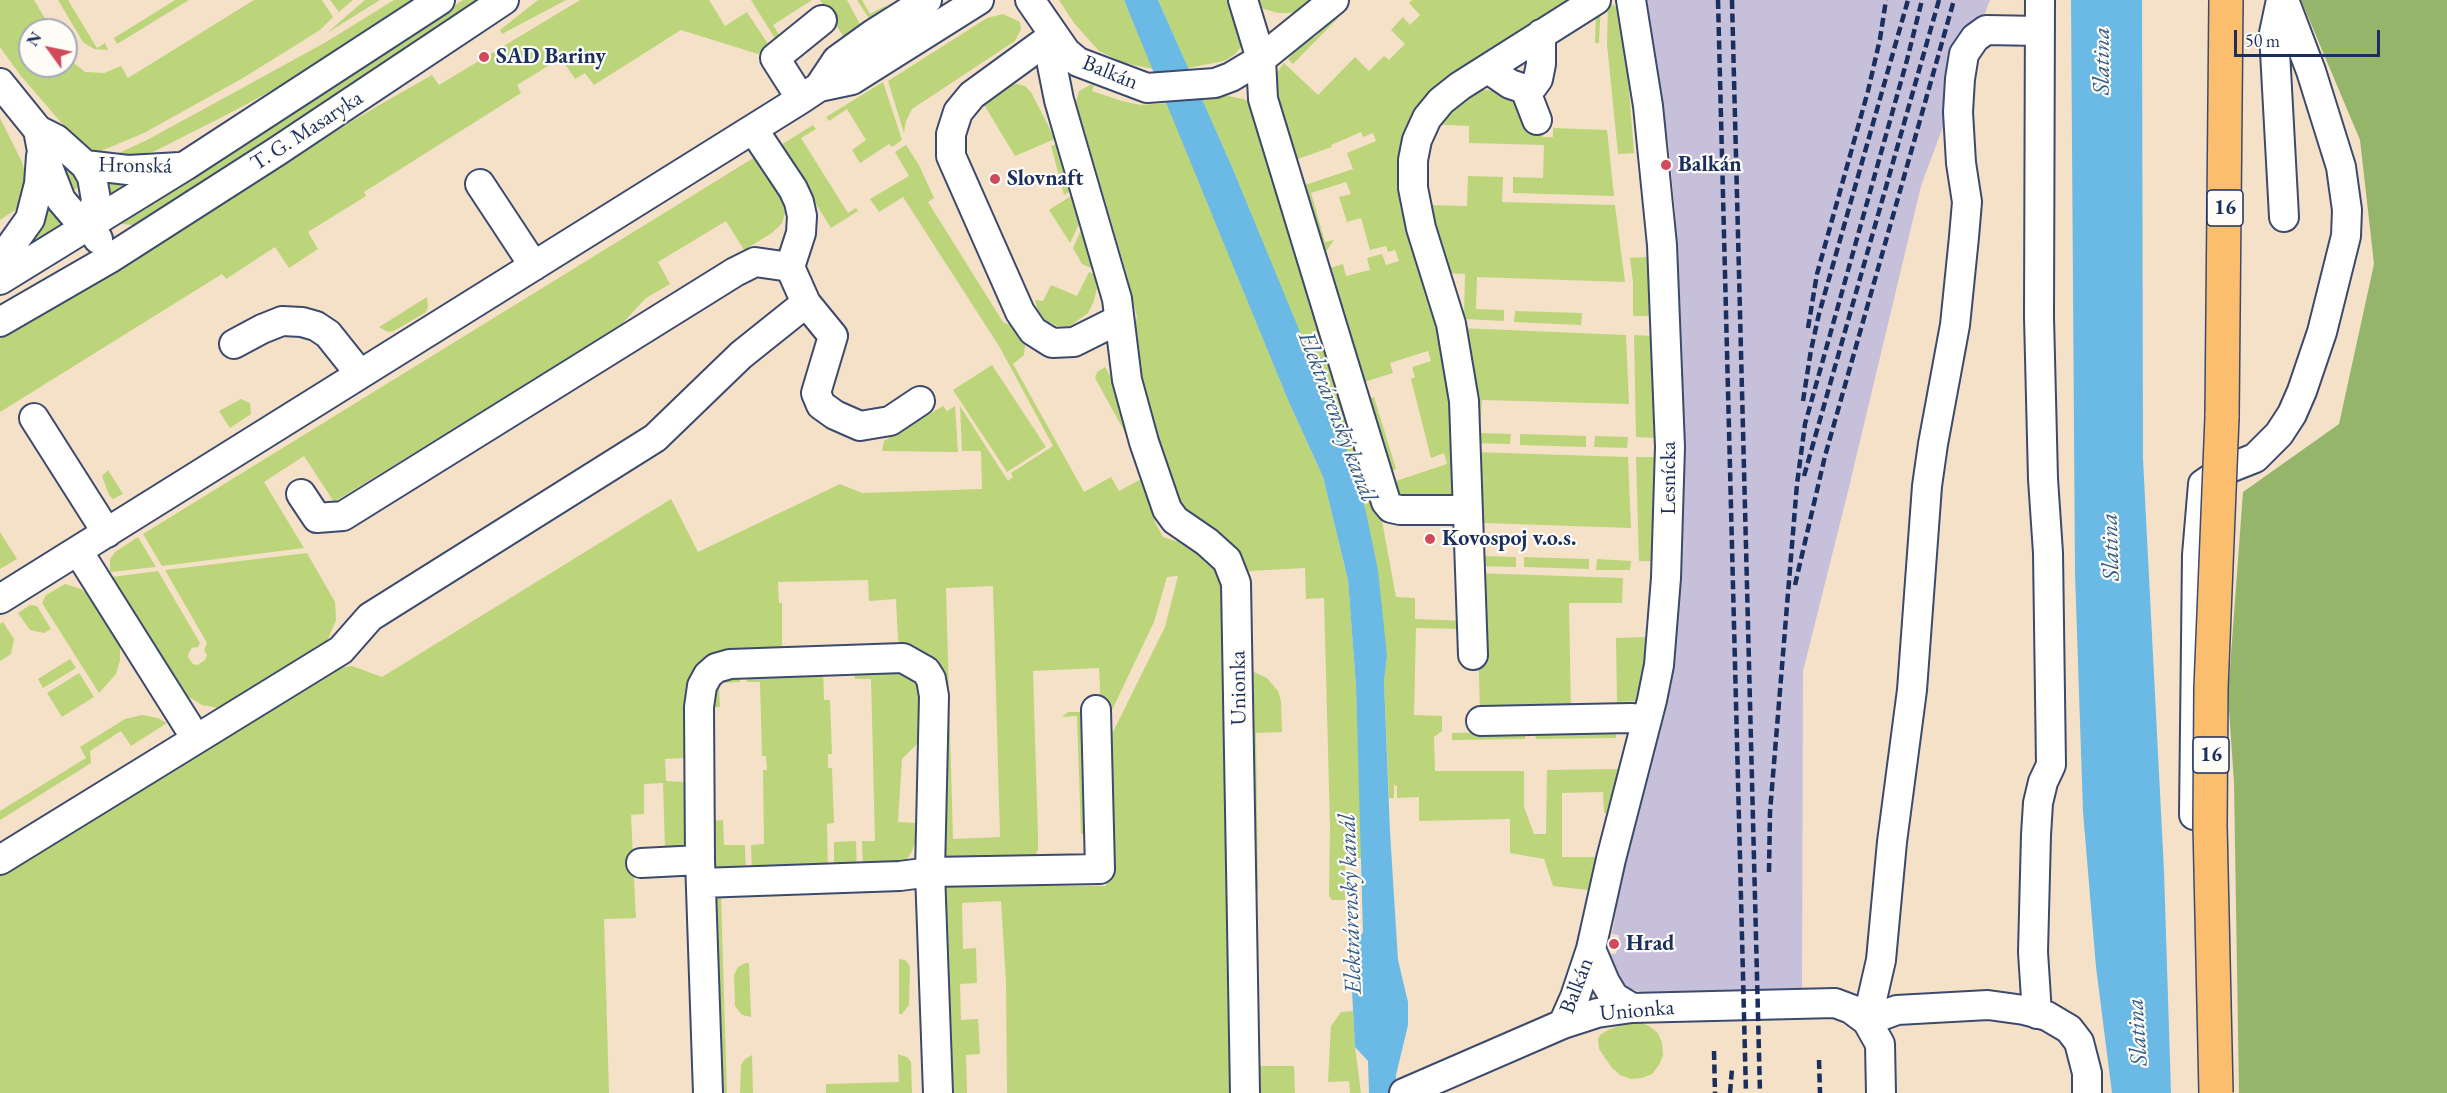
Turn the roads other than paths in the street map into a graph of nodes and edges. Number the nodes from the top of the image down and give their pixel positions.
1 (440, 0) edge
2 (504, 0) edge
3 (927, 0) edge
4 (979, 0) edge
5 (1030, 0) edge
6 (1243, 0) edge
7 (1334, 0) edge
8 (1596, 0) edge
9 (1631, 0) edge
10 (2040, 0) edge
11 (2226, 0) edge
12 (2282, 0) edge
13 (822, 20) dead end
14 (2040, 31) junction
15 (1541, 34) junction
16 (1053, 36) junction
17 (1261, 59) junction
18 (1488, 69) junction
19 (0, 83) edge
20 (1525, 89) junction
21 (810, 93) junction
22 (1537, 120) dead end
23 (753, 129) junction
24 (40, 140) junction
25 (85, 165) junction
26 (185, 166) junction
27 (480, 184) dead end
28 (2284, 217) dead end
29 (90, 226) junction
30 (109, 259) junction
31 (0, 261) edge
32 (534, 266) junction
33 (790, 267) junction
34 (0, 280) edge
35 (806, 303) junction
36 (1118, 320) junction
37 (0, 322) edge
38 (234, 344) dead end
39 (360, 374) junction
40 (920, 401) dead end
41 (34, 418) dead end
42 (301, 494) dead end
43 (1467, 510) junction
44 (107, 533) junction
45 (78, 551) junction
46 (2, 594) edge
47 (1473, 655) dead end
48 (1096, 711) dead end
49 (1647, 720) junction
50 (1480, 721) dead end
51 (195, 737) dead end
52 (0, 860) edge
53 (641, 863) dead end
54 (701, 871) junction
55 (930, 872) junction
56 (1591, 949) junction
57 (1632, 1008) junction
58 (2037, 1014) junction
59 (1867, 1021) junction
60 (1563, 1024) junction
61 (1410, 1090) edge
62 (708, 1093) edge
63 (938, 1093) edge
64 (1245, 1093) edge
65 (1881, 1093) edge
66 (2087, 1093) edge
67 (2200, 1093) edge
68 (2216, 1093) edge

1 - 26 street, T. G. Masaryka
2 - 30 street, T. G. Masaryka
3 - 21 street
4 - 21 street
5 - 16 street, Balkán
6 - 17 street
7 - 17 street
8 - 15 street
9 - 49 street, Lesnícka
10 - 14 street
11 - 68 main road, 16, bridge
12 - 28 street
12 - 67 street
13 - 21 street
14 - 58 street
14 - 59 street
15 - 18 street
15 - 20 street
16 - 17 street, Balkán
16 - 36 street, Unionka
16 - 36 street
17 - 43 street
18 - 20 street
18 - 43 street
19 - 24 street, Hronská
20 - 22 street
21 - 23 street
23 - 32 street
23 - 33 street
24 - 25 street, Hronská
24 - 29 street, Hronská
24 - 31 street
25 - 26 street, Hronská
25 - 29 street, Hronská
26 - 29 street, T. G. Masaryka
27 - 32 street
29 - 30 street
29 - 34 street, T. G. Masaryka
30 - 37 street, T. G. Masaryka
32 - 39 street
33 - 35 street
33 - 42 street
35 - 40 street
35 - 52 street
36 - 64 street, Unionka
38 - 39 street
39 - 44 street
41 - 44 street
43 - 47 street
44 - 45 street
45 - 46 street
45 - 51 street
48 - 55 street
49 - 50 street
49 - 56 street, Lesnícka
53 - 54 street
54 - 55 street
54 - 55 street
54 - 62 street
55 - 63 street
56 - 57 street, Balkán
56 - 60 street, Balkán
57 - 59 street, Unionka
57 - 60 street, Unionka
58 - 59 street
58 - 66 street
59 - 65 street
60 - 61 street, Unionka

